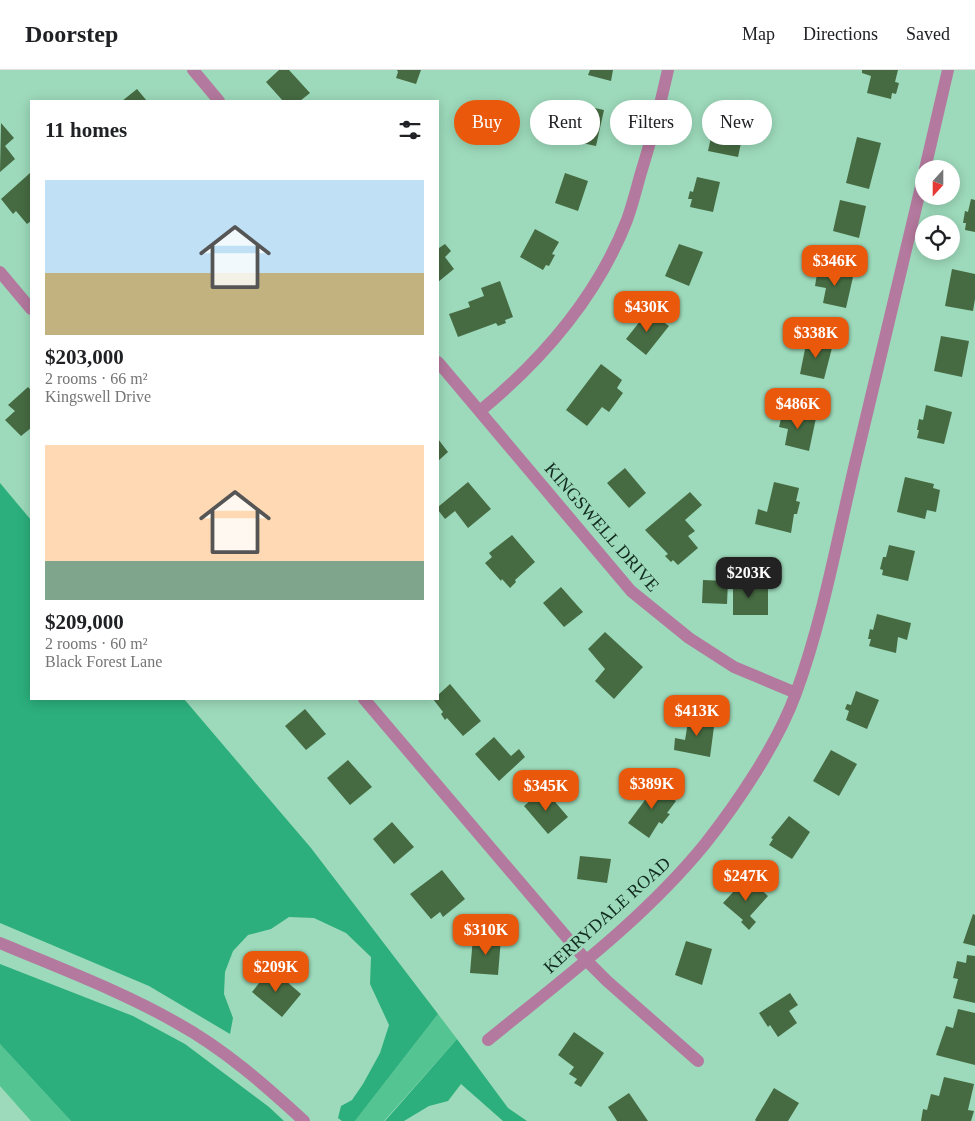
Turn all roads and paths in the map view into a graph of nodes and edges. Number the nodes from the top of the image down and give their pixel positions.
1 (192, 70) edge
2 (668, 70) edge
3 (948, 70) edge
4 (218, 100) edge
5 (927, 160) edge
6 (917, 205) edge
7 (0, 272) edge
8 (30, 308) edge
9 (439, 363) edge
10 (480, 410) junction
11 (796, 693) junction
12 (365, 700) edge
13 (0, 943) edge
14 (586, 960) junction
15 (488, 1040) dead end
16 (698, 1061) dead end
17 (304, 1121) edge

1 - 4 street
2 - 10 street
3 - 5 street
6 - 11 street, KERRYDALE ROAD
7 - 8 street
9 - 10 street, KINGSWELL DRIVE
10 - 11 street, KINGSWELL DRIVE
11 - 14 street, KERRYDALE ROAD
12 - 14 street
13 - 17 street
14 - 15 street, KERRYDALE ROAD
14 - 16 street

